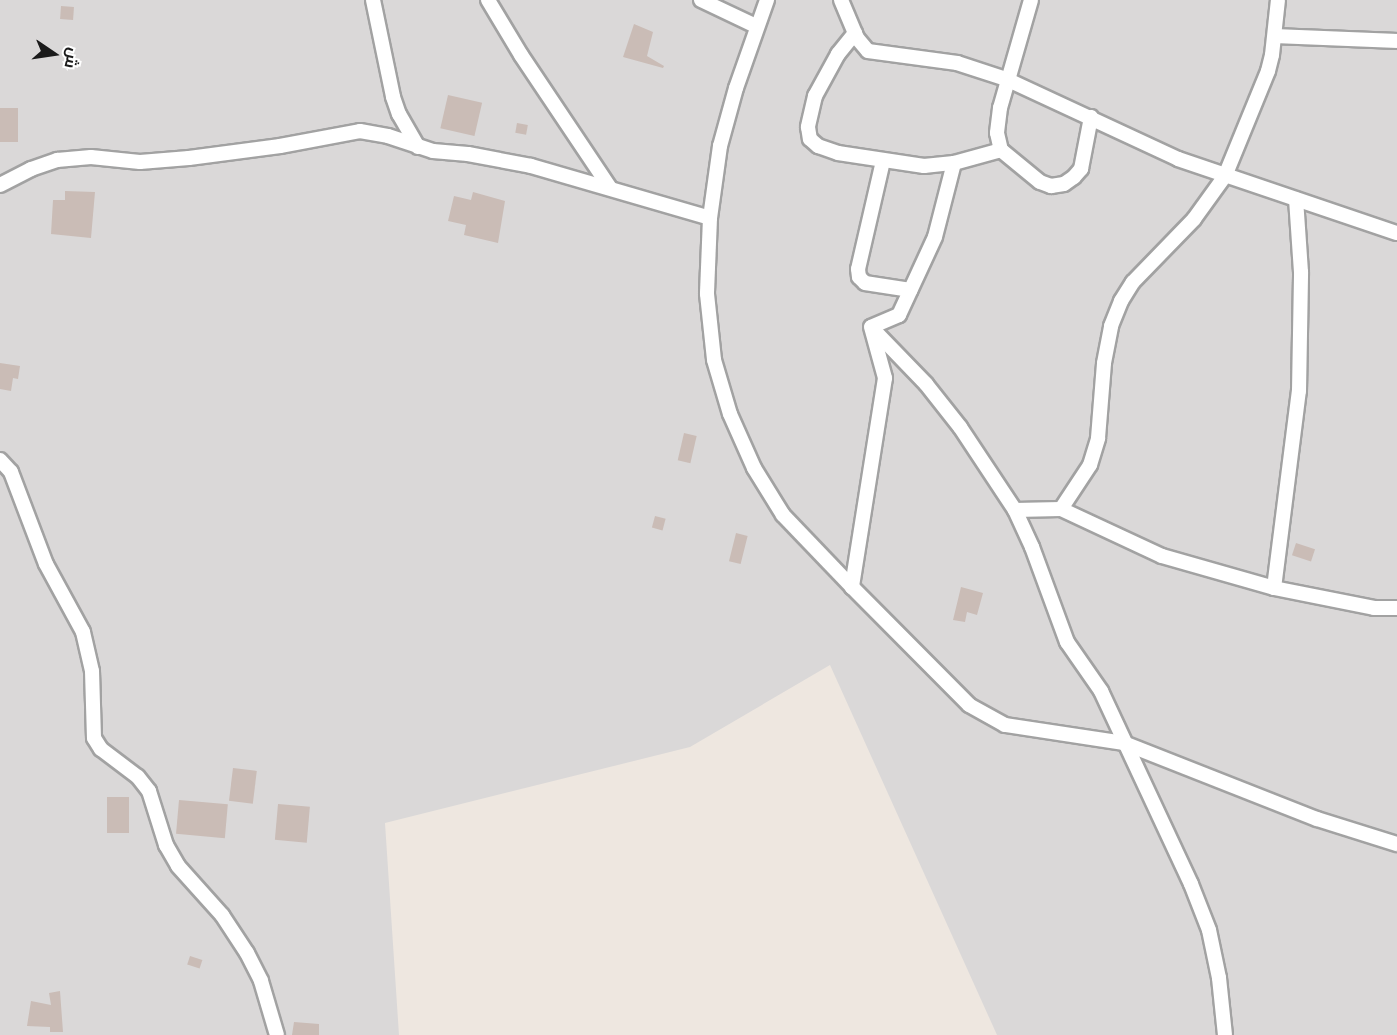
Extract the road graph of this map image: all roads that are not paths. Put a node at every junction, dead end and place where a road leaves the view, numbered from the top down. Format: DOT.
graph roads {
  1 [pos="373,0"];
  2 [pos="488,0"];
  3 [pos="700,0"];
  4 [pos="767,0"];
  5 [pos="841,0"];
  6 [pos="1031,0"];
  7 [pos="1278,0"];
  8 [pos="756,26"];
  9 [pos="855,33"];
  10 [pos="1275,36"];
  11 [pos="1397,42"];
  12 [pos="1006,79"];
  13 [pos="1090,117"];
  14 [pos="418,147"];
  15 [pos="1000,150"];
  16 [pos="883,161"];
  17 [pos="954,163"];
  18 [pos="1225,176"];
  19 [pos="0,185"];
  20 [pos="610,188"];
  21 [pos="1296,199"];
  22 [pos="710,218"];
  23 [pos="1397,233"];
  24 [pos="910,290"];
  25 [pos="871,327"];
  26 [pos="0,460"];
  27 [pos="1061,509"];
  28 [pos="1015,510"];
  29 [pos="852,586"];
  30 [pos="1274,588"];
  31 [pos="1397,608"];
  32 [pos="1124,743"];
  33 [pos="1397,844"];
  34 [pos="277,1035"];
  35 [pos="1225,1035"];
  1 -- 14 [label="street"];
  2 -- 20 [label="street"];
  3 -- 8 [label="street"];
  4 -- 8 [label="street"];
  5 -- 9 [label="street"];
  6 -- 12 [label="street"];
  7 -- 10 [label="street"];
  8 -- 22 [label="street"];
  9 -- 12 [label="street"];
  9 -- 16 [label="street"];
  10 -- 11 [label="street"];
  10 -- 18 [label="street"];
  12 -- 13 [label="street"];
  12 -- 15 [label="street"];
  13 -- 15 [label="street"];
  13 -- 18 [label="street"];
  14 -- 19 [label="street"];
  14 -- 20 [label="street"];
  15 -- 17 [label="street"];
  16 -- 17 [label="street"];
  16 -- 24 [label="street"];
  17 -- 24 [label="street"];
  18 -- 21 [label="street"];
  18 -- 27 [label="street"];
  20 -- 22 [label="street"];
  21 -- 23 [label="street"];
  21 -- 30 [label="street"];
  22 -- 29 [label="street"];
  24 -- 25 [label="street"];
  25 -- 28 [label="street"];
  25 -- 29 [label="street"];
  26 -- 34 [label="street"];
  27 -- 28 [label="street"];
  27 -- 30 [label="street"];
  28 -- 32 [label="street"];
  29 -- 32 [label="street"];
  30 -- 31 [label="street"];
  32 -- 33 [label="street"];
  32 -- 35 [label="street"];
}
